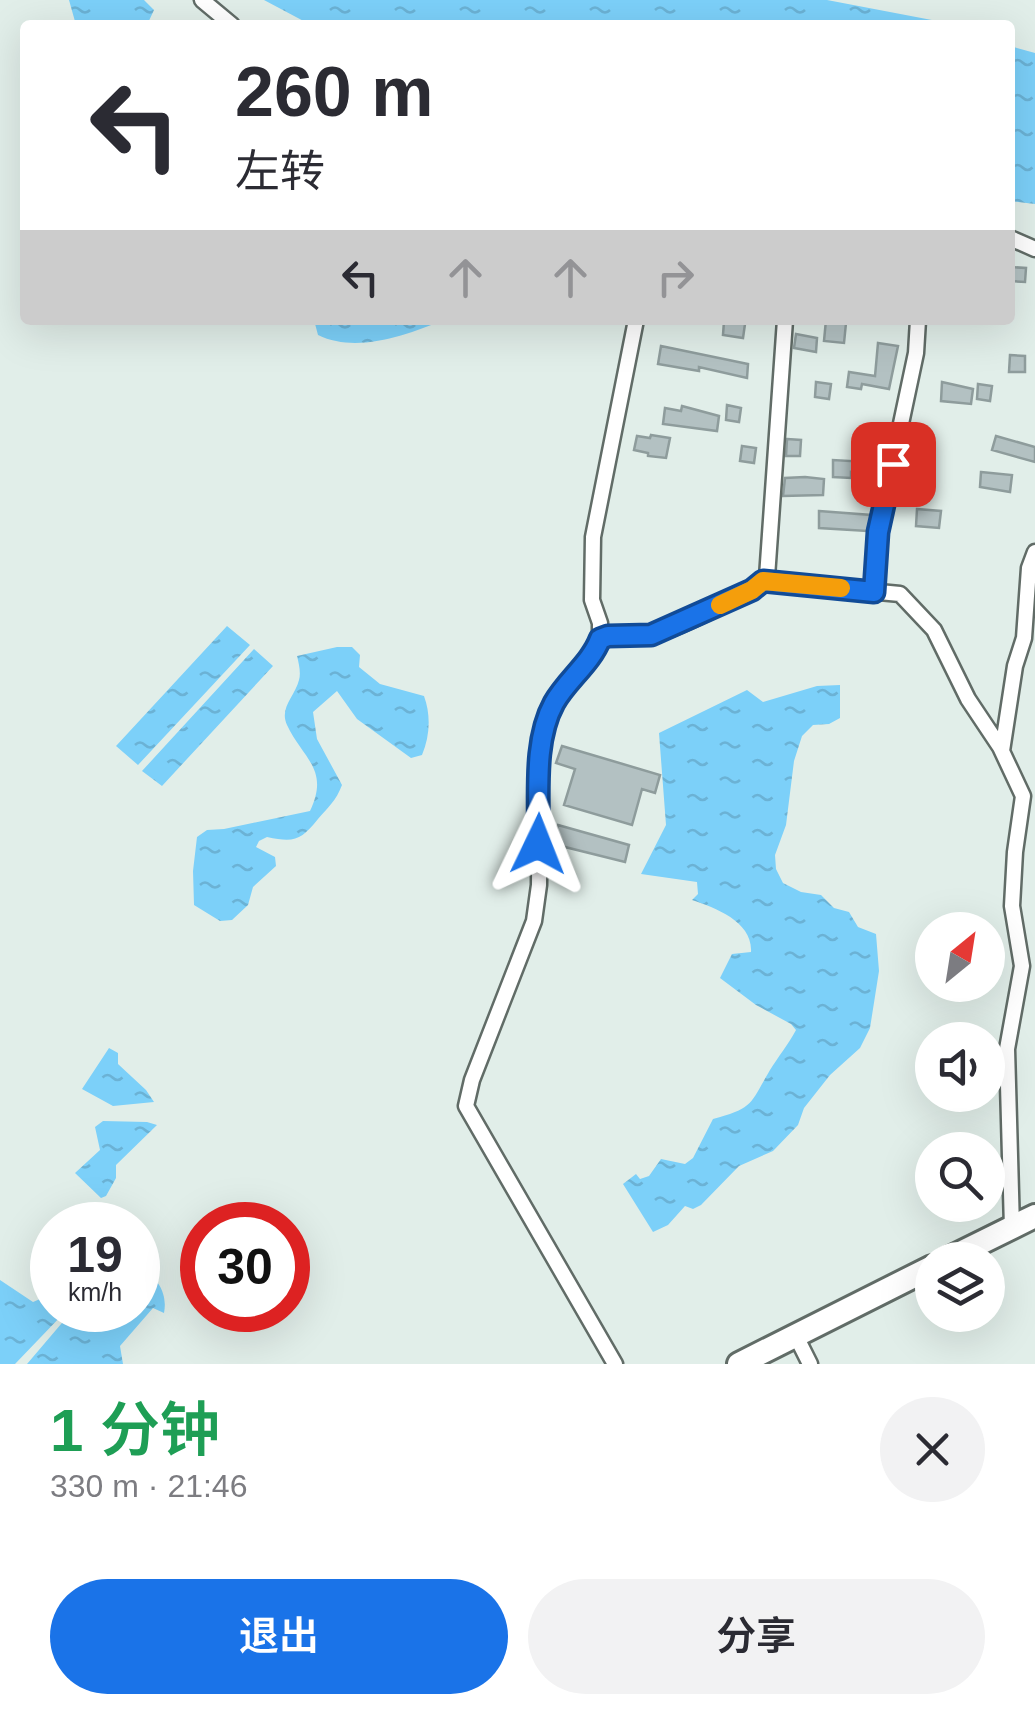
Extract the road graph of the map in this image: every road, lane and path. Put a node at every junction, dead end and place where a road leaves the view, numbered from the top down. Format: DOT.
graph roads {
  1 [pos="202,0"];
  2 [pos="226,20"];
  3 [pos="635,325"];
  4 [pos="785,325"];
  5 [pos="918,325"];
  6 [pos="1035,552"];
  7 [pos="763,581"];
  8 [pos="874,592"];
  9 [pos="600,639"];
  10 [pos="1002,752"];
  11 [pos="1035,1216"];
  12 [pos="1012,1228"];
  13 [pos="983,1242"];
  14 [pos="915,1276"];
  15 [pos="796,1336"];
  16 [pos="616,1364"];
  17 [pos="739,1364"];
  18 [pos="810,1364"];
  1 -- 2 [label="street"];
  3 -- 9 [label="street"];
  4 -- 7 [label="street"];
  5 -- 8 [label="street"];
  6 -- 10 [label="street"];
  7 -- 8 [label="street"];
  7 -- 9 [label="street"];
  8 -- 10 [label="street"];
  9 -- 16 [label="street"];
  10 -- 12 [label="street"];
  11 -- 12 [label="main road"];
  12 -- 13 [label="main road"];
  14 -- 15 [label="main road"];
  15 -- 17 [label="main road"];
  15 -- 18 [label="street"];
}
